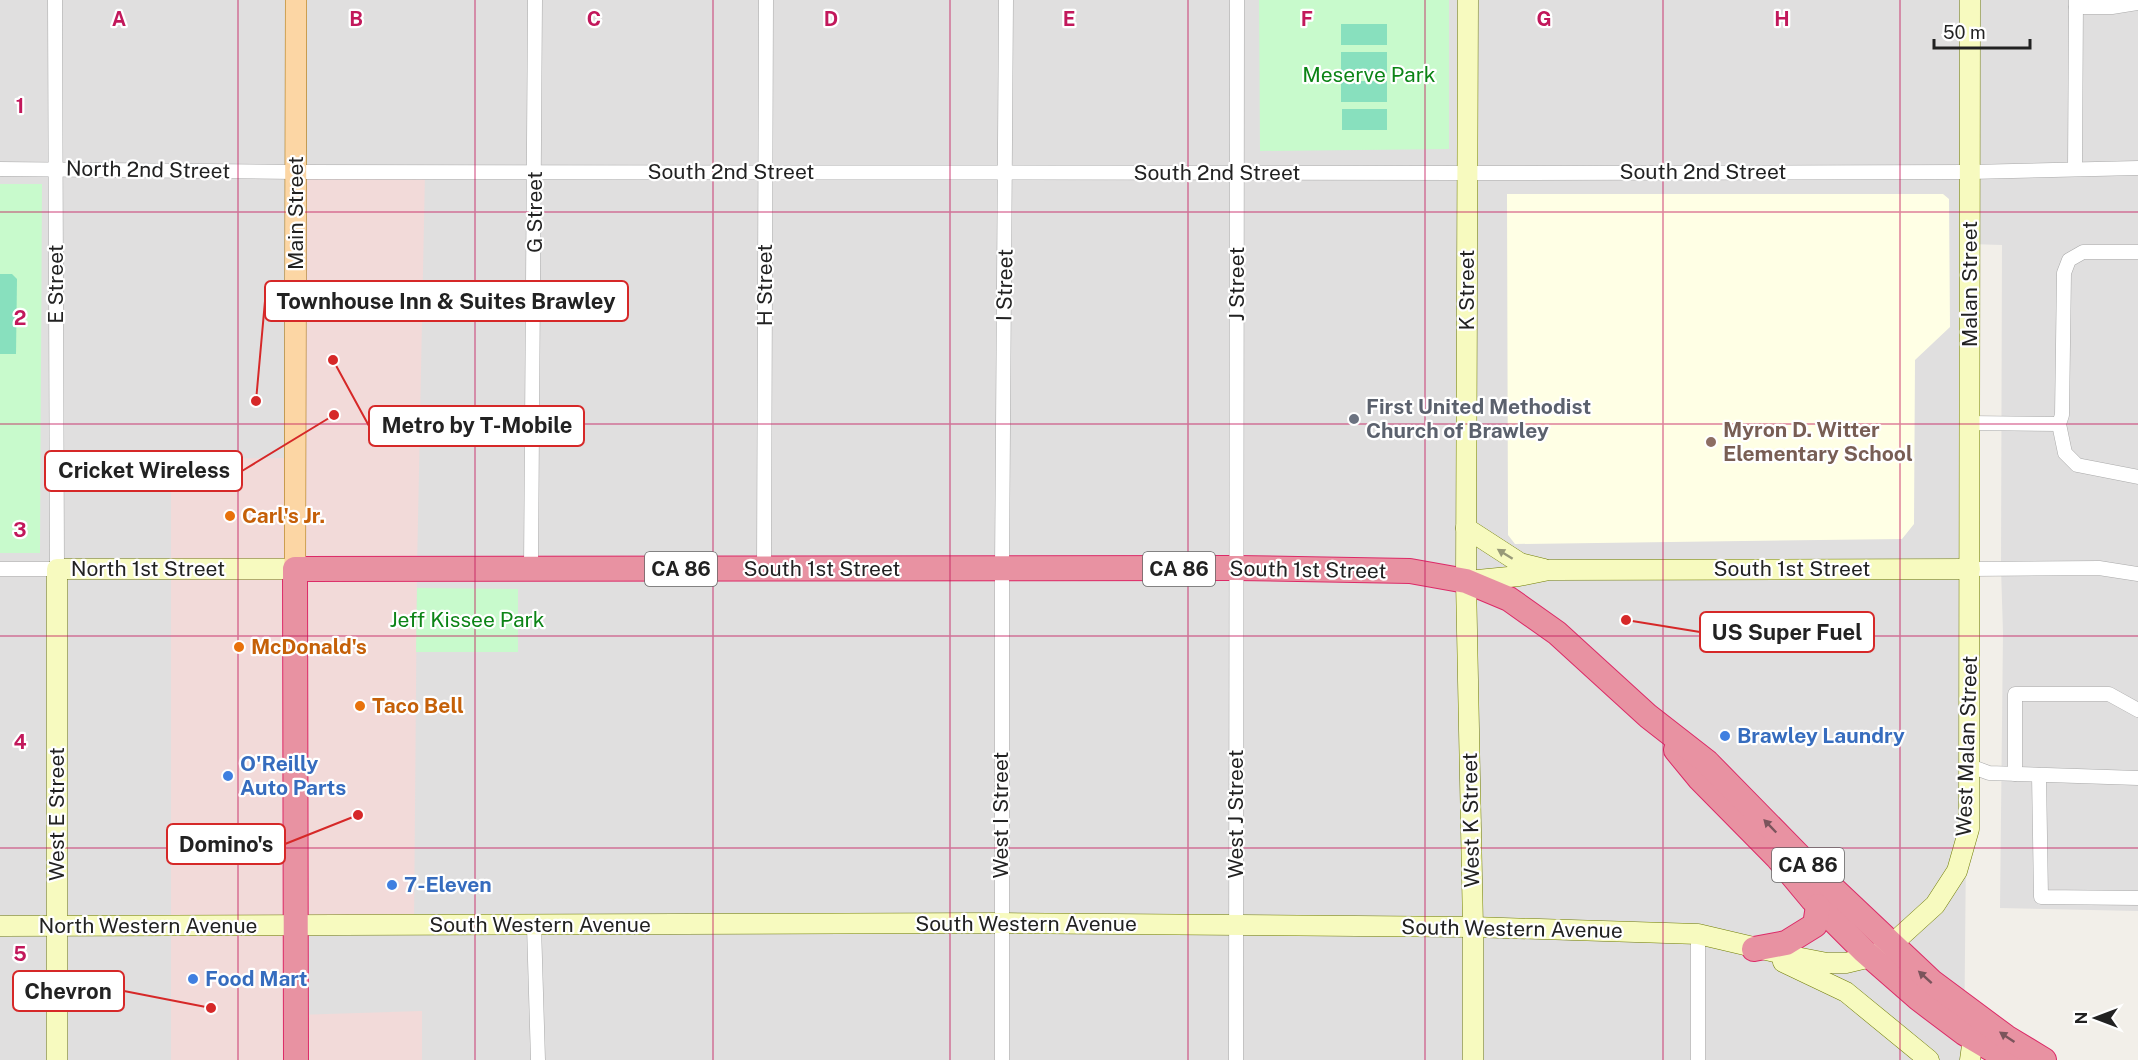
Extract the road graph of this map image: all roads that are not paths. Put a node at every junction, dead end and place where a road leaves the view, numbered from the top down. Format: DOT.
graph roads {
  1 [pos="55,0"];
  2 [pos="296,0"];
  3 [pos="535,0"];
  4 [pos="766,0"];
  5 [pos="1006,0"];
  6 [pos="1238,0"];
  7 [pos="1468,0"];
  8 [pos="1970,0"];
  9 [pos="2076,3"];
  10 [pos="2138,3"];
  11 [pos="2138,168"];
  12 [pos="0,169"];
  13 [pos="56,169"];
  14 [pos="2075,169"];
  15 [pos="296,172"];
  16 [pos="535,172"];
  17 [pos="765,172"];
  18 [pos="1006,172"];
  19 [pos="1970,172"];
  20 [pos="1237,173"];
  21 [pos="1467,173"];
  22 [pos="2138,252"];
  23 [pos="1970,423"];
  24 [pos="2059,424"];
  25 [pos="2138,477"];
  26 [pos="1466,528"];
  27 [pos="1236,568"];
  28 [pos="1970,568"];
  29 [pos="0,569"];
  30 [pos="57,569"];
  31 [pos="295,569"];
  32 [pos="531,569"];
  33 [pos="1002,569"];
  34 [pos="765,570"];
  35 [pos="1549,570"];
  36 [pos="2138,574"];
  37 [pos="1466,581"];
  38 [pos="2138,710"];
  39 [pos="1648,716"];
  40 [pos="1970,766"];
  41 [pos="2015,774"];
  42 [pos="2039,775"];
  43 [pos="2138,778"];
  44 [pos="2138,898"];
  45 [pos="1818,906"];
  46 [pos="1001,923"];
  47 [pos="296,925"];
  48 [pos="1236,925"];
  49 [pos="0,926"];
  50 [pos="57,926"];
  51 [pos="534,926"];
  52 [pos="1473,927"];
  53 [pos="1698,934"];
  54 [pos="1754,948"];
  55 [pos="1881,951"];
  56 [pos="1972,1049"];
  57 [pos="57,1060"];
  58 [pos="296,1060"];
  59 [pos="538,1060"];
  60 [pos="1002,1060"];
  61 [pos="1236,1060"];
  62 [pos="1473,1060"];
  63 [pos="1698,1060"];
  64 [pos="1929,1060"];
  65 [pos="2010,1060"];
  66 [pos="2044,1060"];
  1 -- 13 [label="street, E Street"];
  2 -- 15 [label="main road, Main Street"];
  3 -- 16 [label="street, G Street"];
  4 -- 17 [label="street, H Street"];
  5 -- 18 [label="street, I Street"];
  6 -- 20 [label="street, J Street"];
  7 -- 21 [label="street, K Street"];
  8 -- 19 [label="street, Malan Street"];
  9 -- 10 [label="street"];
  9 -- 14 [label="street"];
  11 -- 14 [label="street, South 2nd Street"];
  12 -- 13 [label="street, North 2nd Street"];
  13 -- 15 [label="street, North 2nd Street"];
  13 -- 30 [label="street, E Street"];
  14 -- 19 [label="street, South 2nd Street"];
  15 -- 16 [label="street, South 2nd Street"];
  15 -- 31 [label="main road, Main Street"];
  16 -- 17 [label="street, South 2nd Street"];
  16 -- 32 [label="street, G Street"];
  17 -- 18 [label="street, South 2nd Street"];
  17 -- 34 [label="street, H Street"];
  18 -- 20 [label="street, South 2nd Street"];
  18 -- 33 [label="street, I Street"];
  19 -- 21 [label="street, South 2nd Street"];
  19 -- 23 [label="street, Malan Street"];
  20 -- 21 [label="street, South 2nd Street"];
  20 -- 27 [label="street, J Street"];
  21 -- 26 [label="street, K Street"];
  22 -- 24 [label="street"];
  23 -- 24 [label="street"];
  23 -- 28 [label="street, Malan Street"];
  24 -- 25 [label="street"];
  35 -- 26 [label="street, one-way"];
  26 -- 37 [label="street, K Street"];
  27 -- 33 [label="highway, South 1st Street / CA 86"];
  27 -- 37 [label="highway, South 1st Street / CA 86"];
  27 -- 48 [label="street, West J Street"];
  28 -- 35 [label="street, South 1st Street"];
  28 -- 36 [label="street, South 1st Street"];
  28 -- 40 [label="street, West Malan Street"];
  29 -- 30 [label="street, North 1st Street"];
  30 -- 31 [label="street, North 1st Street"];
  30 -- 50 [label="street, West E Street"];
  31 -- 32 [label="highway, South 1st Street / CA 86"];
  31 -- 47 [label="highway"];
  32 -- 34 [label="highway, South 1st Street / CA 86"];
  33 -- 34 [label="highway, South 1st Street / CA 86"];
  33 -- 46 [label="street, West I Street"];
  35 -- 37 [label="street, South 1st Street"];
  37 -- 39 [label="highway, CA 86"];
  37 -- 52 [label="street, West K Street"];
  38 -- 41 [label="street"];
  39 -- 45 [label="highway, CA 86"];
  55 -- 39 [label="highway, CA 86, one-way"];
  40 -- 41 [label="street"];
  40 -- 55 [label="street, West Malan Street"];
  41 -- 42 [label="street"];
  42 -- 43 [label="street"];
  42 -- 44 [label="street"];
  45 -- 54 [label="highway"];
  45 -- 55 [label="highway, CA 86"];
  46 -- 48 [label="street, South Western Avenue"];
  46 -- 51 [label="street, South Western Avenue"];
  46 -- 60 [label="street, West I Street"];
  47 -- 50 [label="street, North Western Avenue"];
  47 -- 51 [label="street, South Western Avenue"];
  47 -- 58 [label="highway"];
  48 -- 52 [label="street, South Western Avenue"];
  48 -- 61 [label="street, West J Street"];
  49 -- 50 [label="street, North Western Avenue"];
  50 -- 57 [label="street, West E Street"];
  51 -- 59 [label="street"];
  52 -- 53 [label="street, South Western Avenue"];
  52 -- 62 [label="street, West K Street"];
  53 -- 54 [label="street, South Western Avenue"];
  53 -- 63 [label="street"];
  54 -- 55 [label="street, South Western Avenue"];
  54 -- 64 [label="street, South Western Avenue"];
  55 -- 56 [label="highway, CA 86"];
  66 -- 55 [label="highway, CA 86, one-way"];
  56 -- 65 [label="highway, CA 86"];
}
